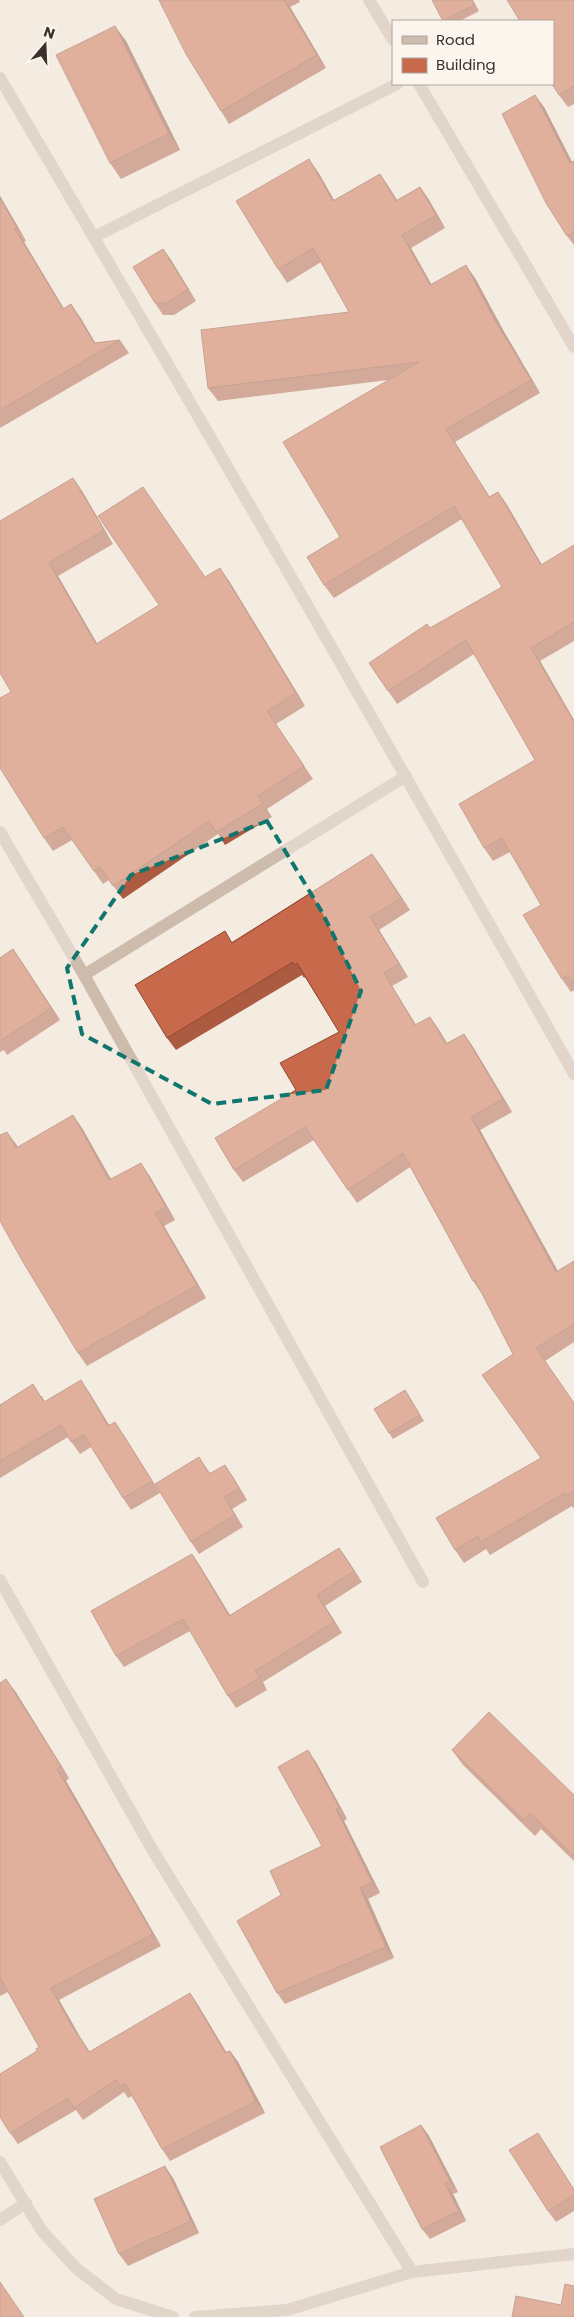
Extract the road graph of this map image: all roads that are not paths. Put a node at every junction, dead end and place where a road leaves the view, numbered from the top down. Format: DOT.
graph roads {
  1 [pos="369,0"];
  2 [pos="392,38"];
  3 [pos="0,78"];
  4 [pos="395,85"];
  5 [pos="420,85"];
  6 [pos="94,237"];
  7 [pos="574,347"];
  8 [pos="406,776"];
  9 [pos="0,832"];
  10 [pos="84,975"];
  11 [pos="574,1074"];
  12 [pos="0,1580"];
  13 [pos="423,1582"];
  14 [pos="0,2162"];
  15 [pos="26,2203"];
  16 [pos="0,2220"];
  17 [pos="574,2254"];
  18 [pos="412,2272"];
  19 [pos="173,2317"];
  20 [pos="195,2317"];
  1 -- 2 [label="street"];
  3 -- 6 [label="street"];
  4 -- 6 [label="street"];
  5 -- 7 [label="street"];
  6 -- 8 [label="street"];
  8 -- 10 [label="street"];
  8 -- 11 [label="street"];
  9 -- 10 [label="street"];
  10 -- 13 [label="street"];
  12 -- 18 [label="street"];
  14 -- 15 [label="street"];
  15 -- 16 [label="street"];
  15 -- 19 [label="street"];
  17 -- 18 [label="street"];
  18 -- 20 [label="street"];
}
